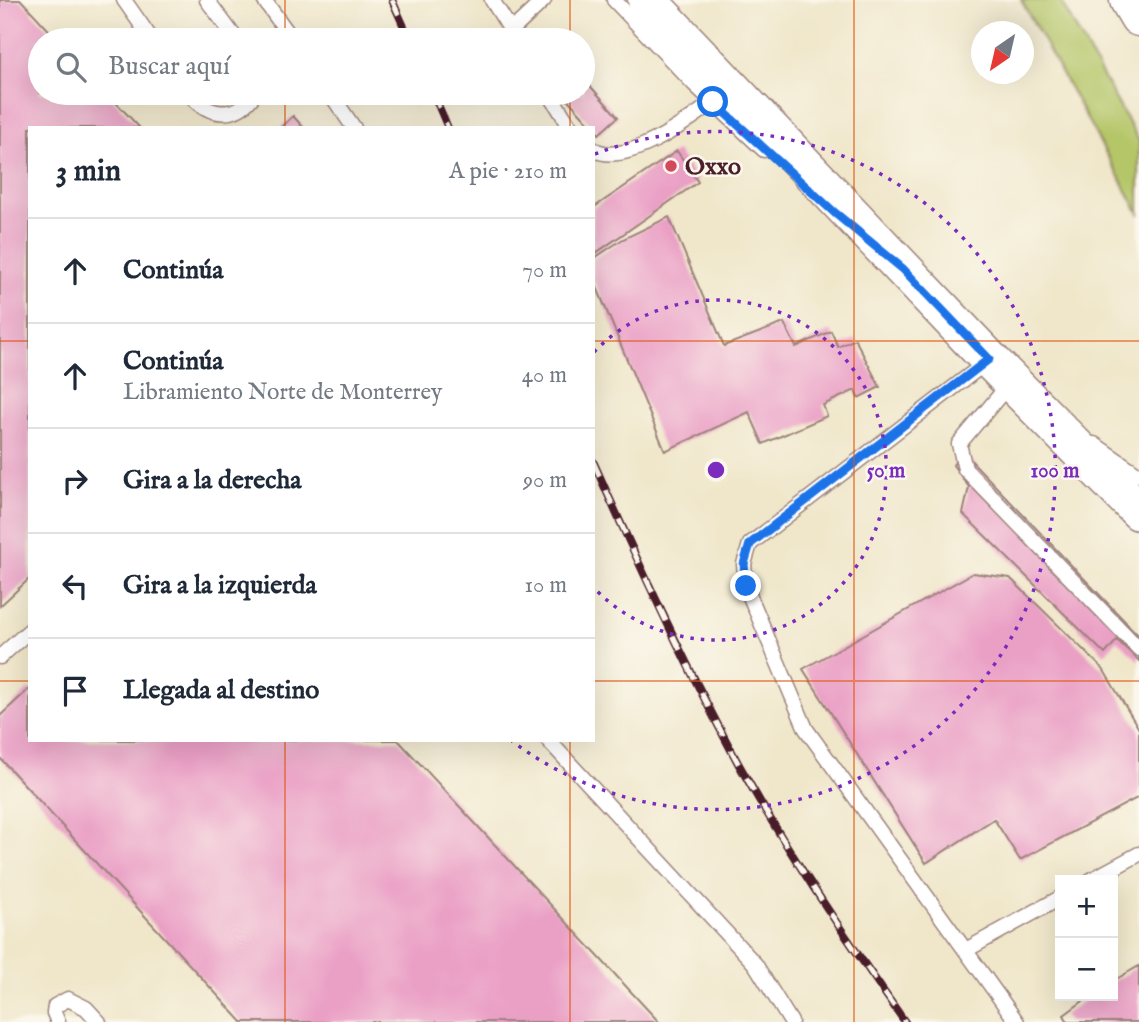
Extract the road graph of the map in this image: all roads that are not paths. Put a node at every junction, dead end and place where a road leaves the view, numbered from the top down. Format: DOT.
graph roads {
  1 [pos="124,0"];
  2 [pos="207,0"];
  3 [pos="264,0"];
  4 [pos="492,0"];
  5 [pos="544,0"];
  6 [pos="614,0"];
  7 [pos="647,0"];
  8 [pos="1129,0"];
  9 [pos="1139,18"];
  10 [pos="144,28"];
  11 [pos="228,28"];
  12 [pos="279,28"];
  13 [pos="510,28"];
  14 [pos="520,28"];
  15 [pos="722,96"];
  16 [pos="200,105"];
  17 [pos="245,105"];
  18 [pos="338,105"];
  19 [pos="557,105"];
  20 [pos="353,126"];
  21 [pos="570,126"];
  22 [pos="595,149"];
  23 [pos="774,158"];
  24 [pos="794,177"];
  25 [pos="903,269"];
  26 [pos="1000,371"];
  27 [pos="1063,433"];
  28 [pos="1139,475"];
  29 [pos="1139,511"];
  30 [pos="28,632"];
  31 [pos="1139,649"];
  32 [pos="0,657"];
  33 [pos="550,742"];
  34 [pos="1139,854"];
  35 [pos="1100,875"];
  36 [pos="1055,901"];
  37 [pos="966,950"];
  38 [pos="58,1022"];
  39 [pos="99,1022"];
  40 [pos="791,1022"];
  41 [pos="1017,1022"];
  1 -- 10 [label="lane"];
  2 -- 11 [label="lane"];
  3 -- 12 [label="lane"];
  4 -- 13 [label="lane"];
  5 -- 14 [label="lane"];
  6 -- 15 [label="lane"];
  7 -- 15 [label="main road"];
  8 -- 9 [label="main road"];
  15 -- 22 [label="lane"];
  15 -- 23 [label="lane"];
  15 -- 25 [label="main road"];
  16 -- 17 [label="lane"];
  18 -- 20 [label="lane"];
  19 -- 21 [label="lane"];
  24 -- 25 [label="lane"];
  25 -- 26 [label="main road"];
  26 -- 27 [label="main road"];
  26 -- 31 [label="lane"];
  26 -- 37 [label="lane"];
  27 -- 28 [label="lane"];
  27 -- 29 [label="main road"];
  30 -- 32 [label="lane"];
  33 -- 40 [label="lane"];
  34 -- 35 [label="lane"];
  36 -- 37 [label="lane"];
  37 -- 41 [label="lane"];
  38 -- 39 [label="lane"];
}
